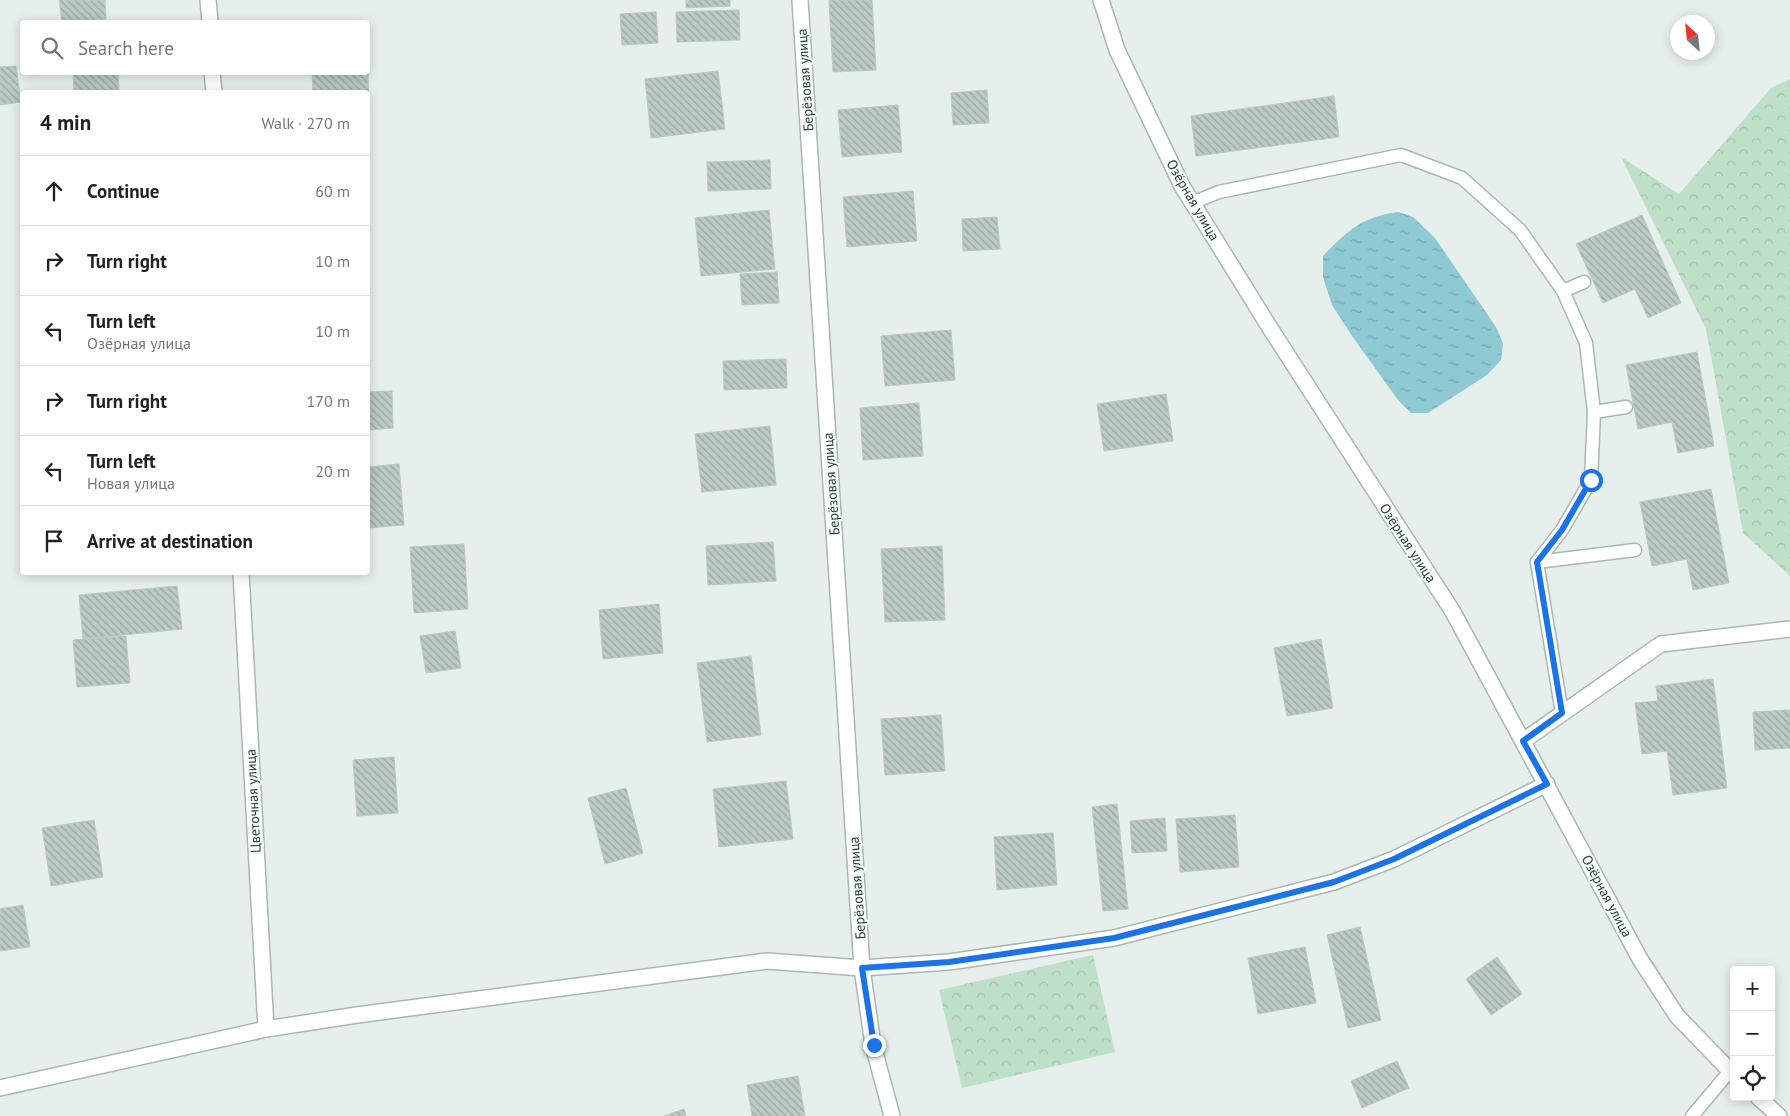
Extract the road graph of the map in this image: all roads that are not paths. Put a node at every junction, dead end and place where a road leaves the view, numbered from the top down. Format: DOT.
graph roads {
  1 [pos="208,0"];
  2 [pos="800,0"];
  3 [pos="1102,0"];
  4 [pos="210,20"];
  5 [pos="212,75"];
  6 [pos="214,90"];
  7 [pos="1192,203"];
  8 [pos="1584,282"];
  9 [pos="1563,291"];
  10 [pos="1626,407"];
  11 [pos="1594,412"];
  12 [pos="1635,550"];
  13 [pos="1537,562"];
  14 [pos="241,575"];
  15 [pos="1790,629"];
  16 [pos="1562,713"];
  17 [pos="1523,741"];
  18 [pos="1547,784"];
  19 [pos="862,968"];
  20 [pos="266,1029"];
  21 [pos="1730,1071"];
  22 [pos="1730,1075"];
  23 [pos="0,1088"];
  24 [pos="1762,1101"];
  25 [pos="892,1116"];
  26 [pos="1692,1116"];
  27 [pos="1779,1116"];
  1 -- 4 [label="street"];
  2 -- 19 [label="street, Берёзовая улица"];
  3 -- 7 [label="street, Озёрная улица"];
  5 -- 6 [label="street"];
  7 -- 9 [label="lane"];
  7 -- 17 [label="street, Озёрная улица"];
  8 -- 9 [label="lane"];
  9 -- 11 [label="lane"];
  10 -- 11 [label="lane"];
  11 -- 13 [label="lane"];
  12 -- 13 [label="lane"];
  13 -- 16 [label="lane"];
  14 -- 20 [label="street, Цветочная улица"];
  15 -- 16 [label="street"];
  16 -- 17 [label="street"];
  17 -- 18 [label="street, Озёрная улица"];
  18 -- 19 [label="street"];
  18 -- 21 [label="street, Озёрная улица"];
  19 -- 20 [label="street"];
  19 -- 25 [label="street, Берёзовая улица"];
  20 -- 23 [label="street"];
  22 -- 26 [label="lane"];
  24 -- 27 [label="street"];
}
